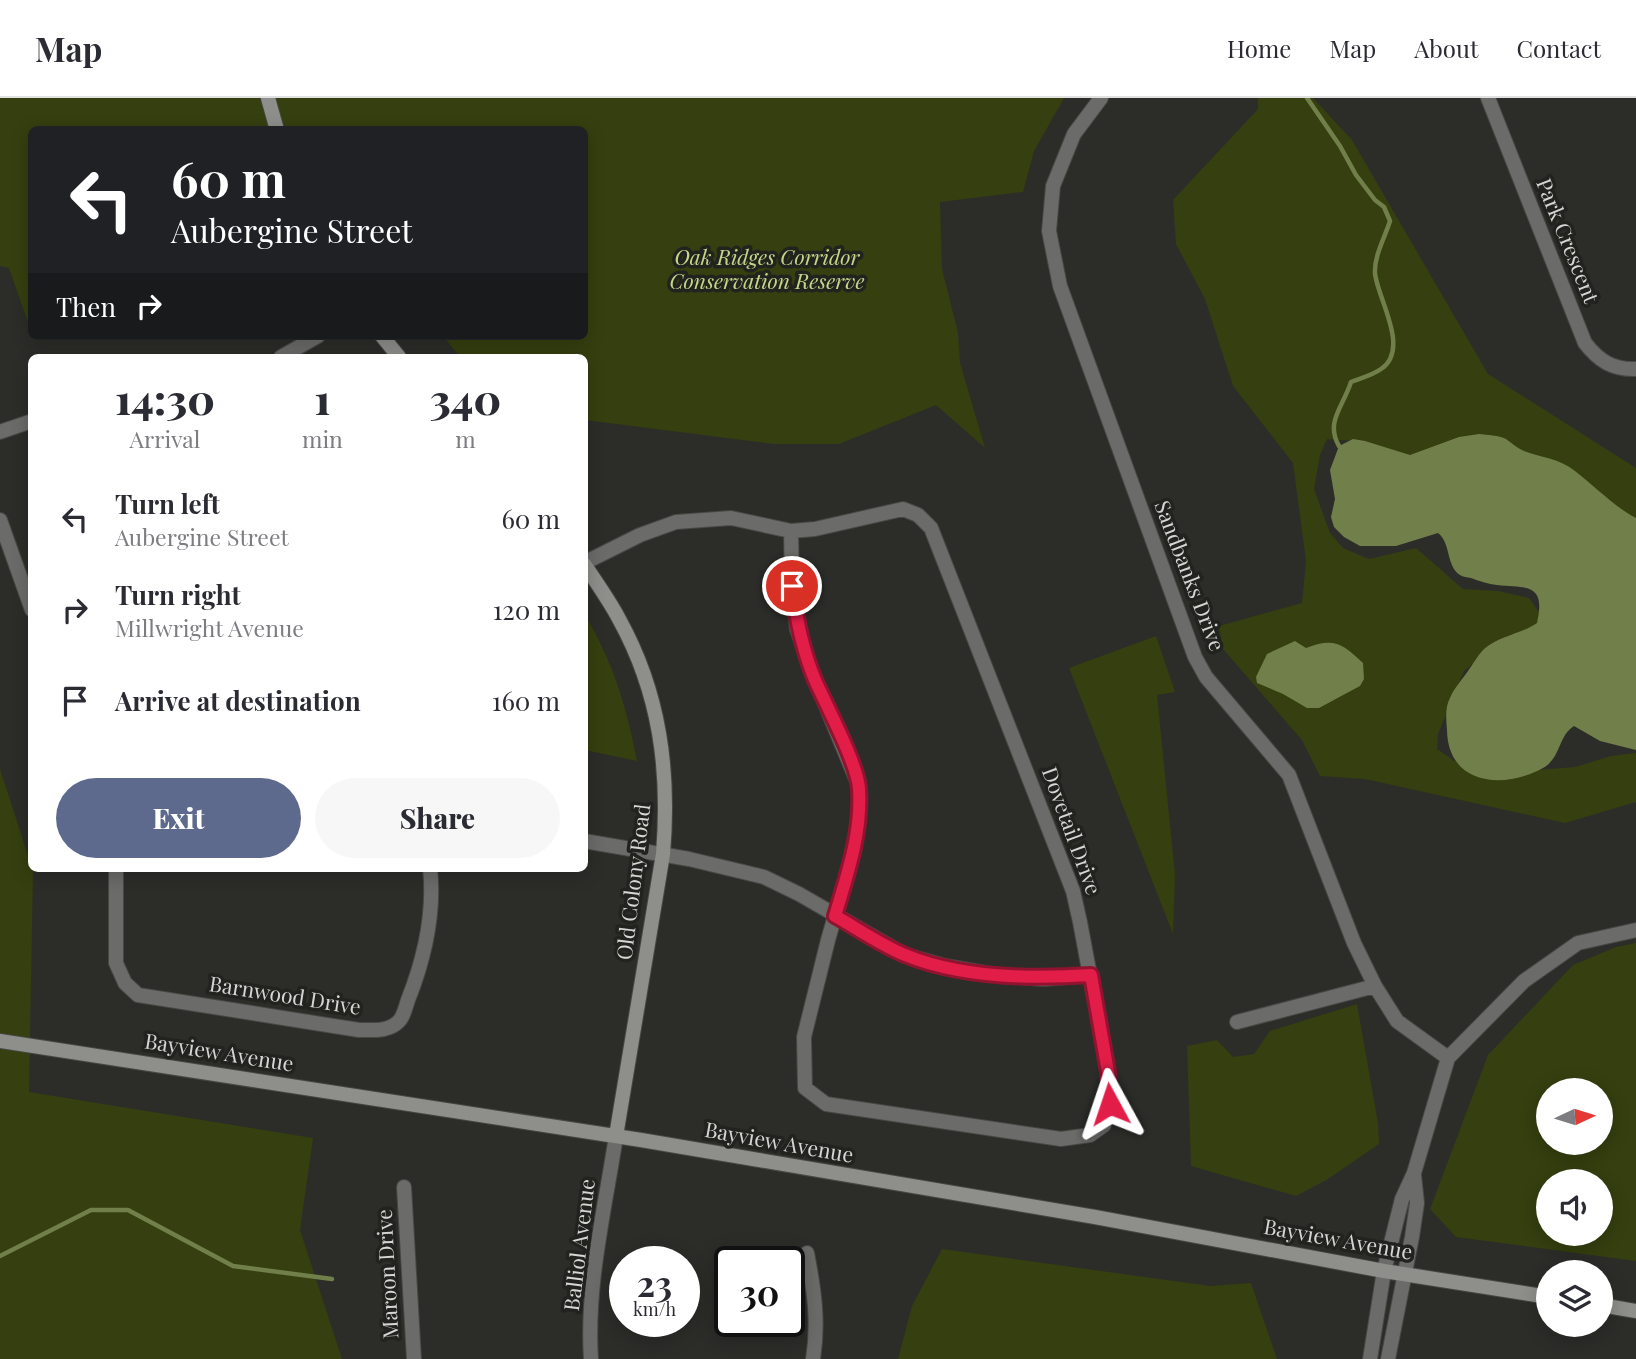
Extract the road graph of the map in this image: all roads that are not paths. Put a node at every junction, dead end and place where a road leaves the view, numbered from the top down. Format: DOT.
graph roads {
  1 [pos="268,98"];
  2 [pos="1101,98"];
  3 [pos="1488,98"];
  4 [pos="276,126"];
  5 [pos="311,340"];
  6 [pos="385,340"];
  7 [pos="286,354"];
  8 [pos="397,354"];
  9 [pos="1636,369"];
  10 [pos="28,423"];
  11 [pos="0,432"];
  12 [pos="0,520"];
  13 [pos="791,531"];
  14 [pos="588,562"];
  15 [pos="588,570"];
  16 [pos="28,599"];
  17 [pos="588,842"];
  18 [pos="663,854"];
  19 [pos="116,872"];
  20 [pos="430,872"];
  21 [pos="835,916"];
  22 [pos="1636,930"];
  23 [pos="1091,975"];
  24 [pos="1375,986"];
  25 [pos="1237,1022"];
  26 [pos="0,1041"];
  27 [pos="1448,1058"];
  28 [pos="616,1136"];
  29 [pos="1414,1174"];
  30 [pos="404,1186"];
  31 [pos="807,1253"];
  32 [pos="1384,1270"];
  33 [pos="1404,1273"];
  34 [pos="1536,1295"];
  35 [pos="1613,1307"];
  36 [pos="1636,1311"];
  37 [pos="414,1359"];
  38 [pos="591,1359"];
  39 [pos="813,1359"];
  40 [pos="1370,1359"];
  41 [pos="1388,1359"];
  1 -- 4 [label="main road"];
  2 -- 24 [label="street, Sandbanks Drive"];
  3 -- 9 [label="street, Park Crescent"];
  5 -- 7 [label="street"];
  6 -- 8 [label="main road"];
  10 -- 11 [label="street"];
  12 -- 16 [label="street"];
  13 -- 14 [label="street, Dovetail Drive"];
  13 -- 21 [label="street"];
  13 -- 23 [label="street, Dovetail Drive"];
  15 -- 18 [label="main road, Old Colony Road"];
  17 -- 18 [label="street"];
  18 -- 21 [label="street"];
  18 -- 28 [label="main road, Old Colony Road"];
  19 -- 20 [label="street, Barnwood Drive"];
  21 -- 23 [label="street"];
  21 -- 23 [label="street, Dovetail Drive"];
  22 -- 27 [label="street"];
  24 -- 25 [label="street"];
  24 -- 27 [label="street, Sandbanks Drive"];
  26 -- 28 [label="main road, Bayview Avenue"];
  27 -- 29 [label="street"];
  28 -- 32 [label="main road, Bayview Avenue"];
  28 -- 38 [label="street, Balliol Avenue"];
  29 -- 32 [label="street"];
  29 -- 33 [label="street"];
  30 -- 37 [label="street, Maroon Drive"];
  31 -- 39 [label="street"];
  32 -- 33 [label="main road, Bayview Avenue"];
  32 -- 40 [label="street"];
  33 -- 34 [label="main road, Bayview Avenue"];
  33 -- 41 [label="street"];
  35 -- 36 [label="main road"];
}
